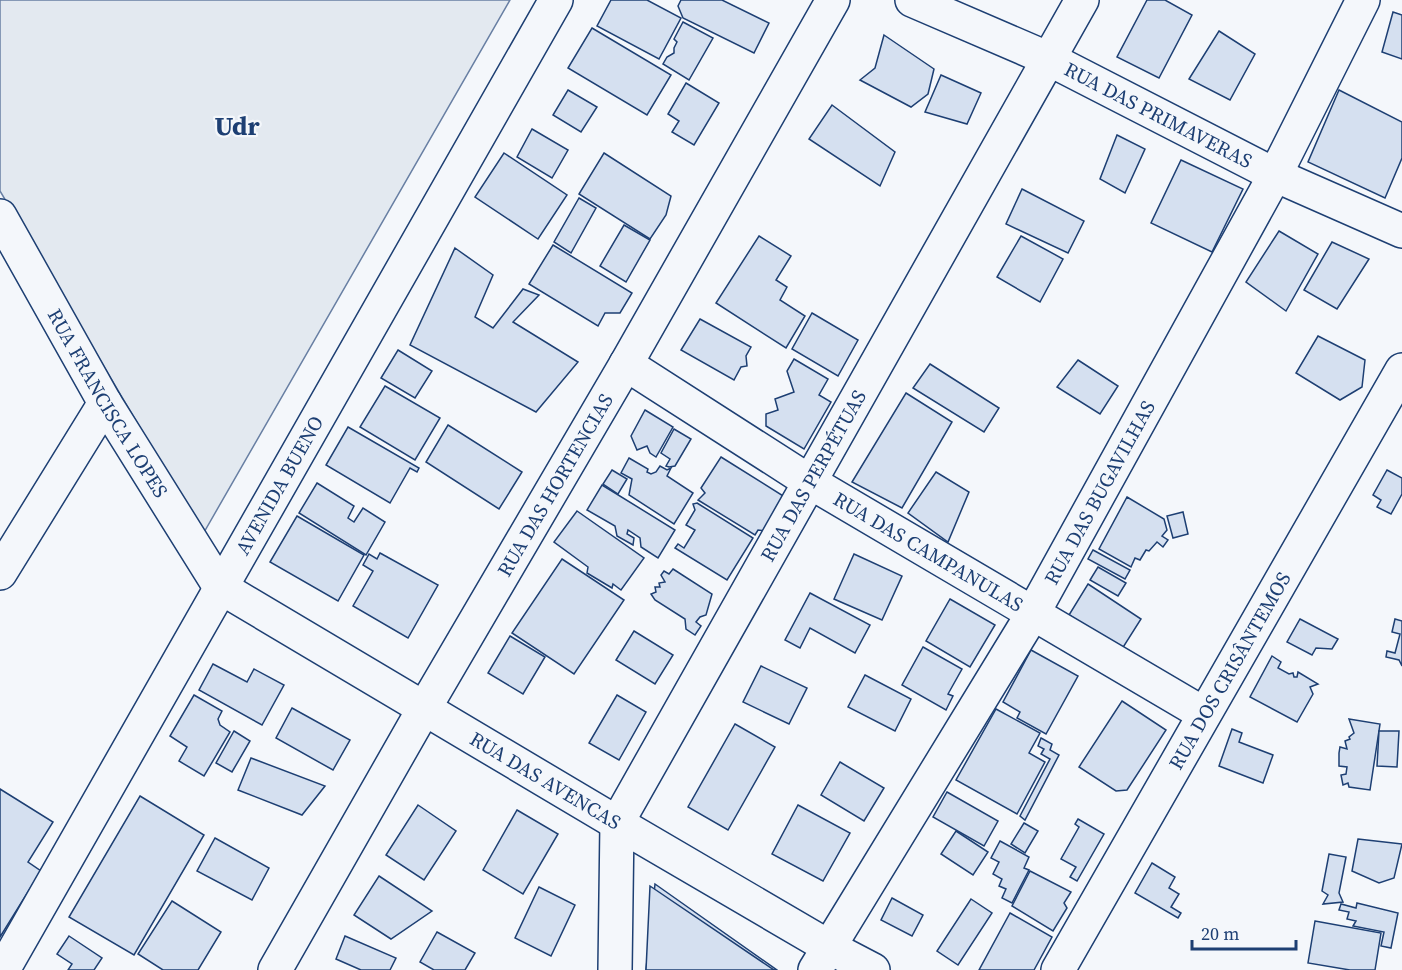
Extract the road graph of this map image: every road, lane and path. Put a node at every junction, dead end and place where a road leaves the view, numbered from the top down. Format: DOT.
graph roads {
  1 [pos="556,0"];
  2 [pos="833,0"];
  3 [pos="912,0"];
  4 [pos="1082,0"];
  5 [pos="1363,0"];
  6 [pos="1048,59"];
  7 [pos="1275,175"];
  8 [pos="0,216"];
  9 [pos="1402,231"];
  10 [pos="626,364"];
  11 [pos="1402,370"];
  12 [pos="105,404"];
  13 [pos="810,482"];
  14 [pos="0,573"];
  15 [pos="220,586"];
  16 [pos="1032,615"];
  17 [pos="425,707"];
  18 [pos="1204,714"];
  19 [pos="617,823"];
  20 [pos="822,958"];
  21 [pos="3,970"];
  22 [pos="274,970"];
  23 [pos="615,970"];
  24 [pos="873,970"];
  25 [pos="1058,970"];
  1 -- 15 [label="street, AVENIDA BUENO"];
  2 -- 10 [label="street, RUA DAS HORTENCIAS"];
  3 -- 6 [label="street, RUA DAS PRIMAVERAS"];
  4 -- 6 [label="street, RUA DAS PERPÉTUAS"];
  5 -- 7 [label="street, RUA DAS BUGAVILHAS"];
  6 -- 7 [label="street, RUA DAS PRIMAVERAS"];
  6 -- 13 [label="street, RUA DAS PERPÉTUAS"];
  7 -- 9 [label="street, RUA DAS PRIMAVERAS"];
  7 -- 16 [label="street, RUA DAS BUGAVILHAS"];
  8 -- 12 [label="street, RUA FRANCISCA LOPES"];
  10 -- 13 [label="street, RUA DAS CAMPANULAS"];
  10 -- 17 [label="street, RUA DAS HORTENCIAS"];
  11 -- 18 [label="street, RUA DOS CRISÂNTEMOS"];
  12 -- 14 [label="street"];
  12 -- 15 [label="street, RUA FRANCISCA LOPES"];
  13 -- 16 [label="street, RUA DAS CAMPANULAS"];
  13 -- 19 [label="street, RUA DAS PERPÉTUAS"];
  15 -- 17 [label="street, RUA DAS AVENCAS"];
  15 -- 21 [label="street, AVENIDA BUENO"];
  16 -- 18 [label="street, RUA DAS CAMPANULAS"];
  16 -- 20 [label="street, RUA DAS BUGAVILHAS"];
  17 -- 19 [label="street, RUA DAS AVENCAS"];
  17 -- 22 [label="street, RUA DAS HORTENCIAS"];
  18 -- 25 [label="street, RUA DOS CRISÂNTEMOS"];
  19 -- 20 [label="street, RUA DAS AVENCAS"];
  19 -- 23 [label="street, RUA DAS PERPÉTUAS"];
  20 -- 24 [label="street, RUA DAS AVENCAS"];
}
